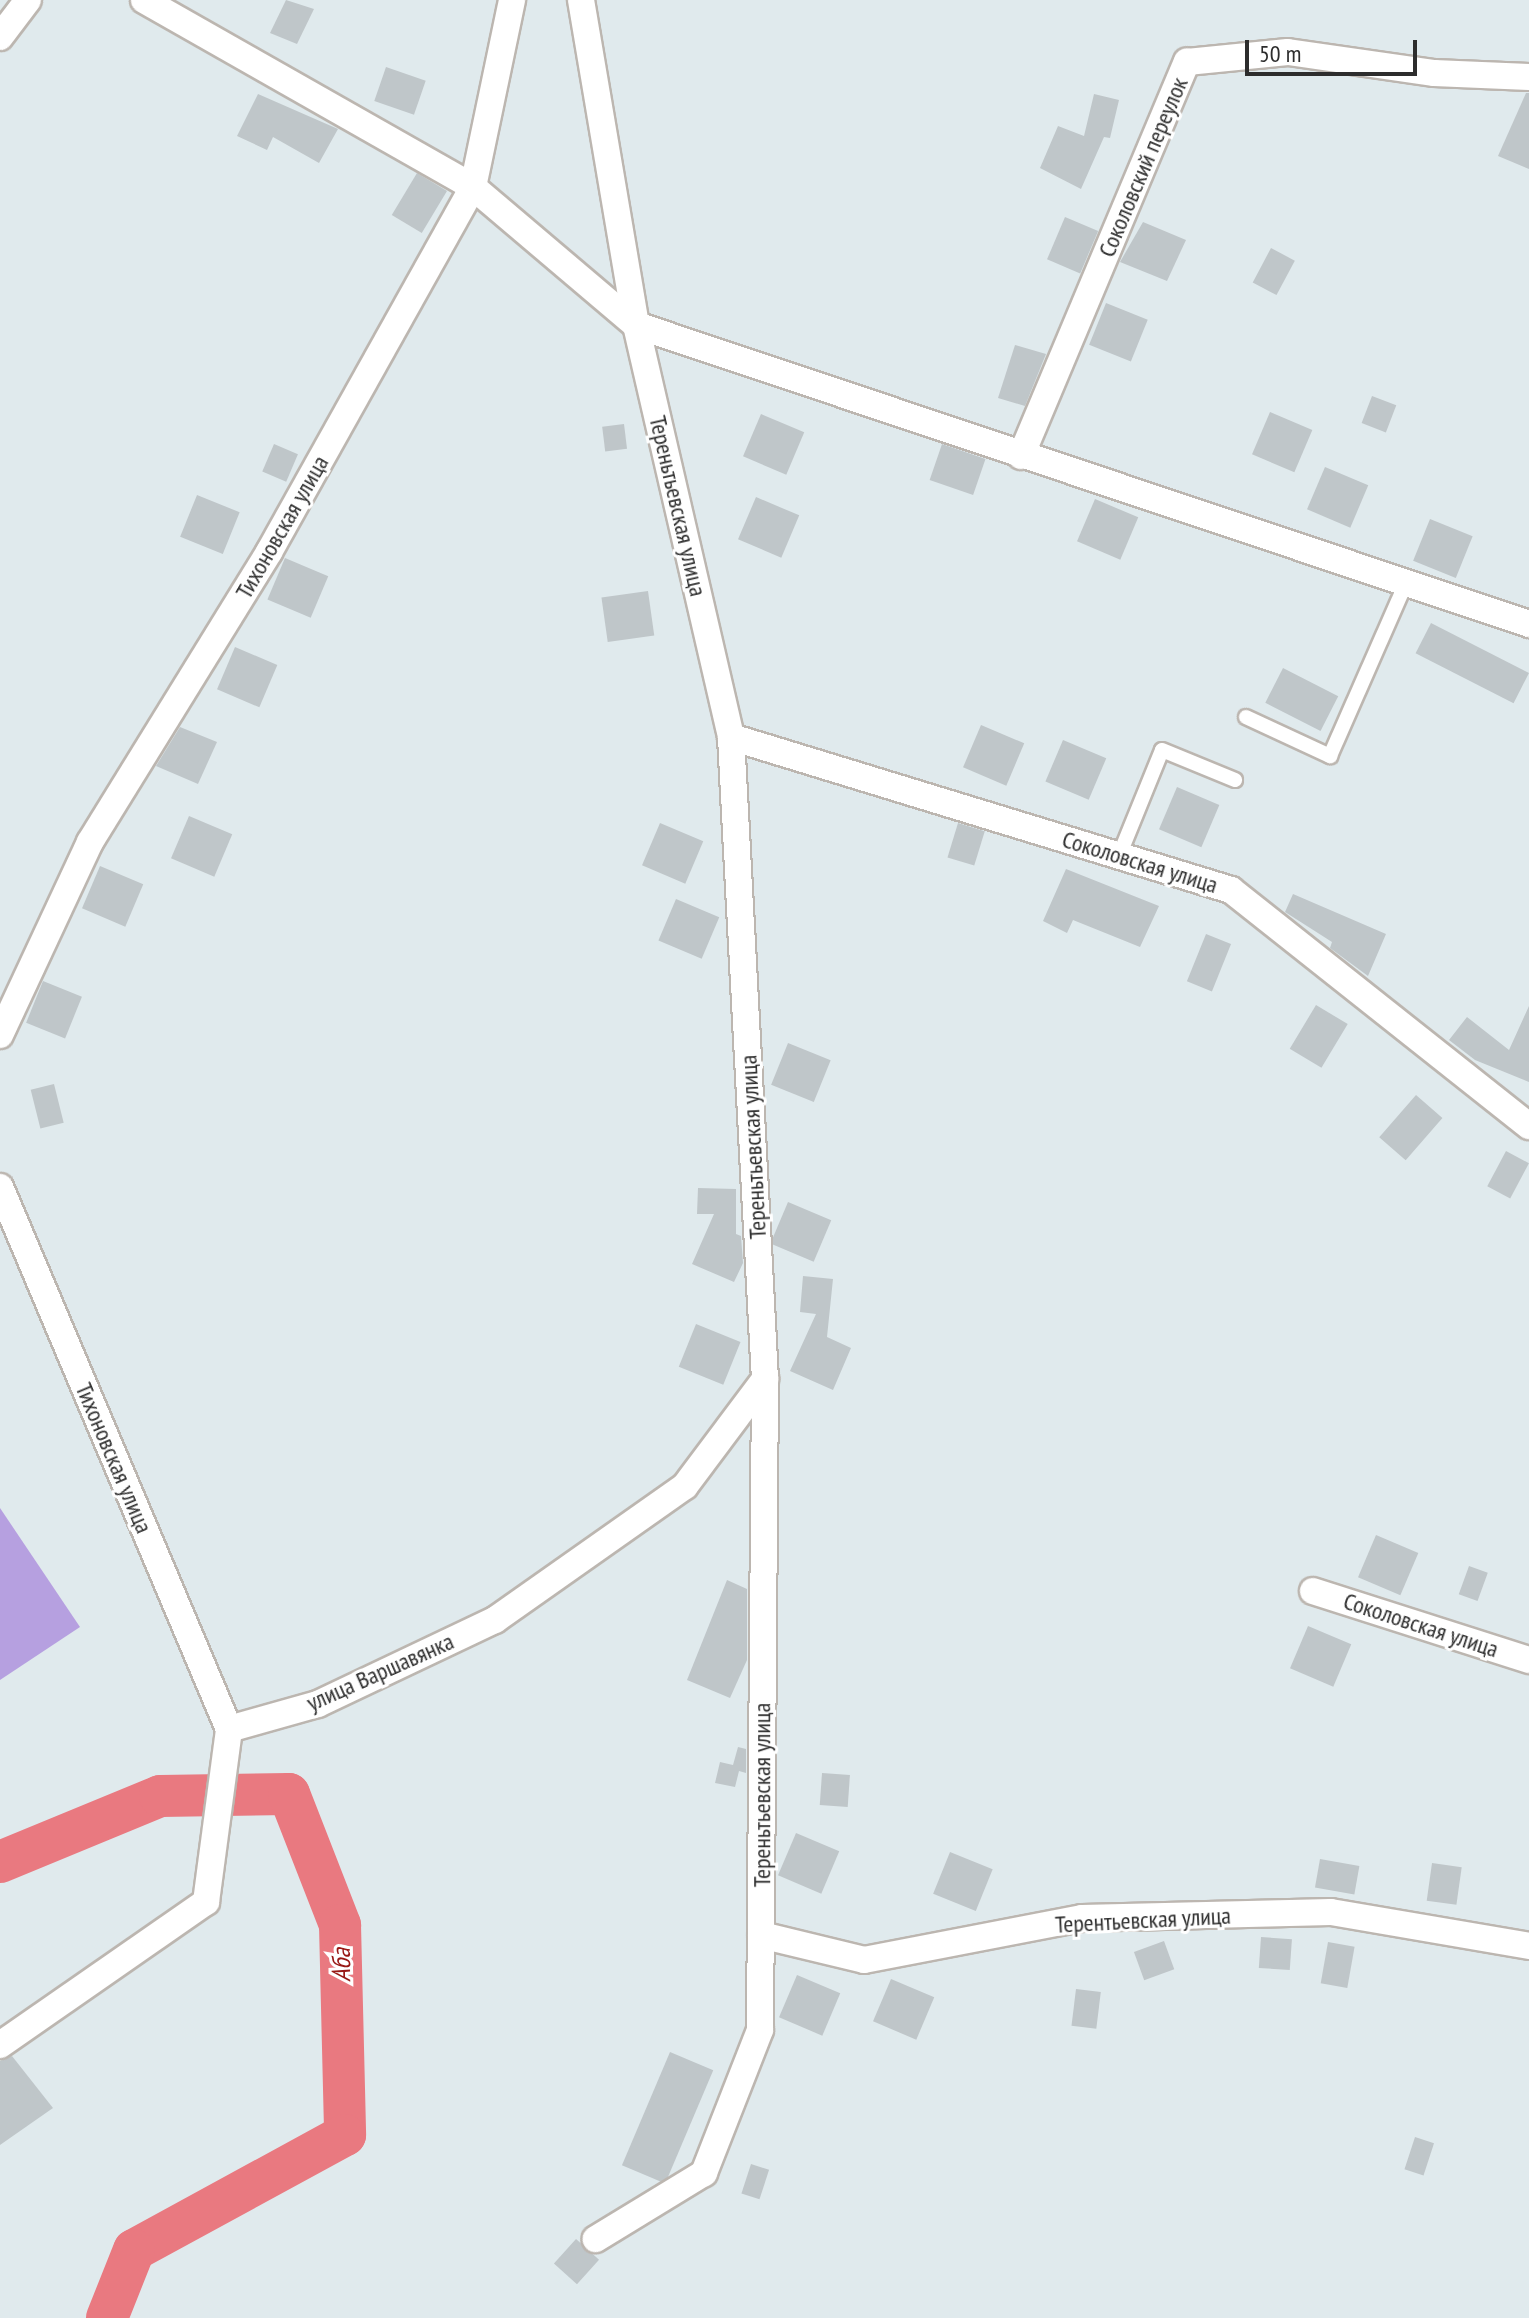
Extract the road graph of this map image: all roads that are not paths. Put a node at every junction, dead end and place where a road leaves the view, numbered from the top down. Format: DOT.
graph roads {
  1 [pos="28,0"];
  2 [pos="144,0"];
  3 [pos="512,0"];
  4 [pos="581,0"];
  5 [pos="0,37"];
  6 [pos="1529,77"];
  7 [pos="473,187"];
  8 [pos="636,325"];
  9 [pos="1021,456"];
  10 [pos="1406,583"];
  11 [pos="1529,624"];
  12 [pos="1246,717"];
  13 [pos="731,737"];
  14 [pos="1235,780"];
  15 [pos="1119,856"];
  16 [pos="0,1035"];
  17 [pos="1529,1126"];
  18 [pos="0,1187"];
  19 [pos="765,1379"];
  20 [pos="1313,1591"];
  21 [pos="1529,1660"];
  22 [pos="229,1729"];
  23 [pos="761,1935"];
  24 [pos="1529,1946"];
  25 [pos="0,2045"];
  26 [pos="596,2239"];
  1 -- 5 [label="street"];
  2 -- 7 [label="street"];
  3 -- 7 [label="street, Тихоновская улица"];
  4 -- 8 [label="street, Тереньтьевская улица"];
  6 -- 9 [label="street, Соколовский переулок"];
  7 -- 8 [label="street"];
  7 -- 16 [label="street, Тихоновская улица"];
  8 -- 9 [label="street"];
  8 -- 13 [label="street, Тереньтьевская улица"];
  9 -- 10 [label="street"];
  10 -- 11 [label="street"];
  10 -- 12 [label="lane"];
  13 -- 15 [label="street, Соколовская улица"];
  13 -- 19 [label="street, Тереньтьевская улица"];
  14 -- 15 [label="lane"];
  15 -- 17 [label="street, Соколовская улица"];
  18 -- 22 [label="street, Тихоновская улица"];
  19 -- 22 [label="street, улица Варшавянка"];
  19 -- 23 [label="street, Тереньтьевская улица"];
  20 -- 21 [label="street, Соколовская улица"];
  22 -- 25 [label="street"];
  23 -- 24 [label="street, Терентьевская улица"];
  23 -- 26 [label="street, Тереньтьевская улица"];
}
